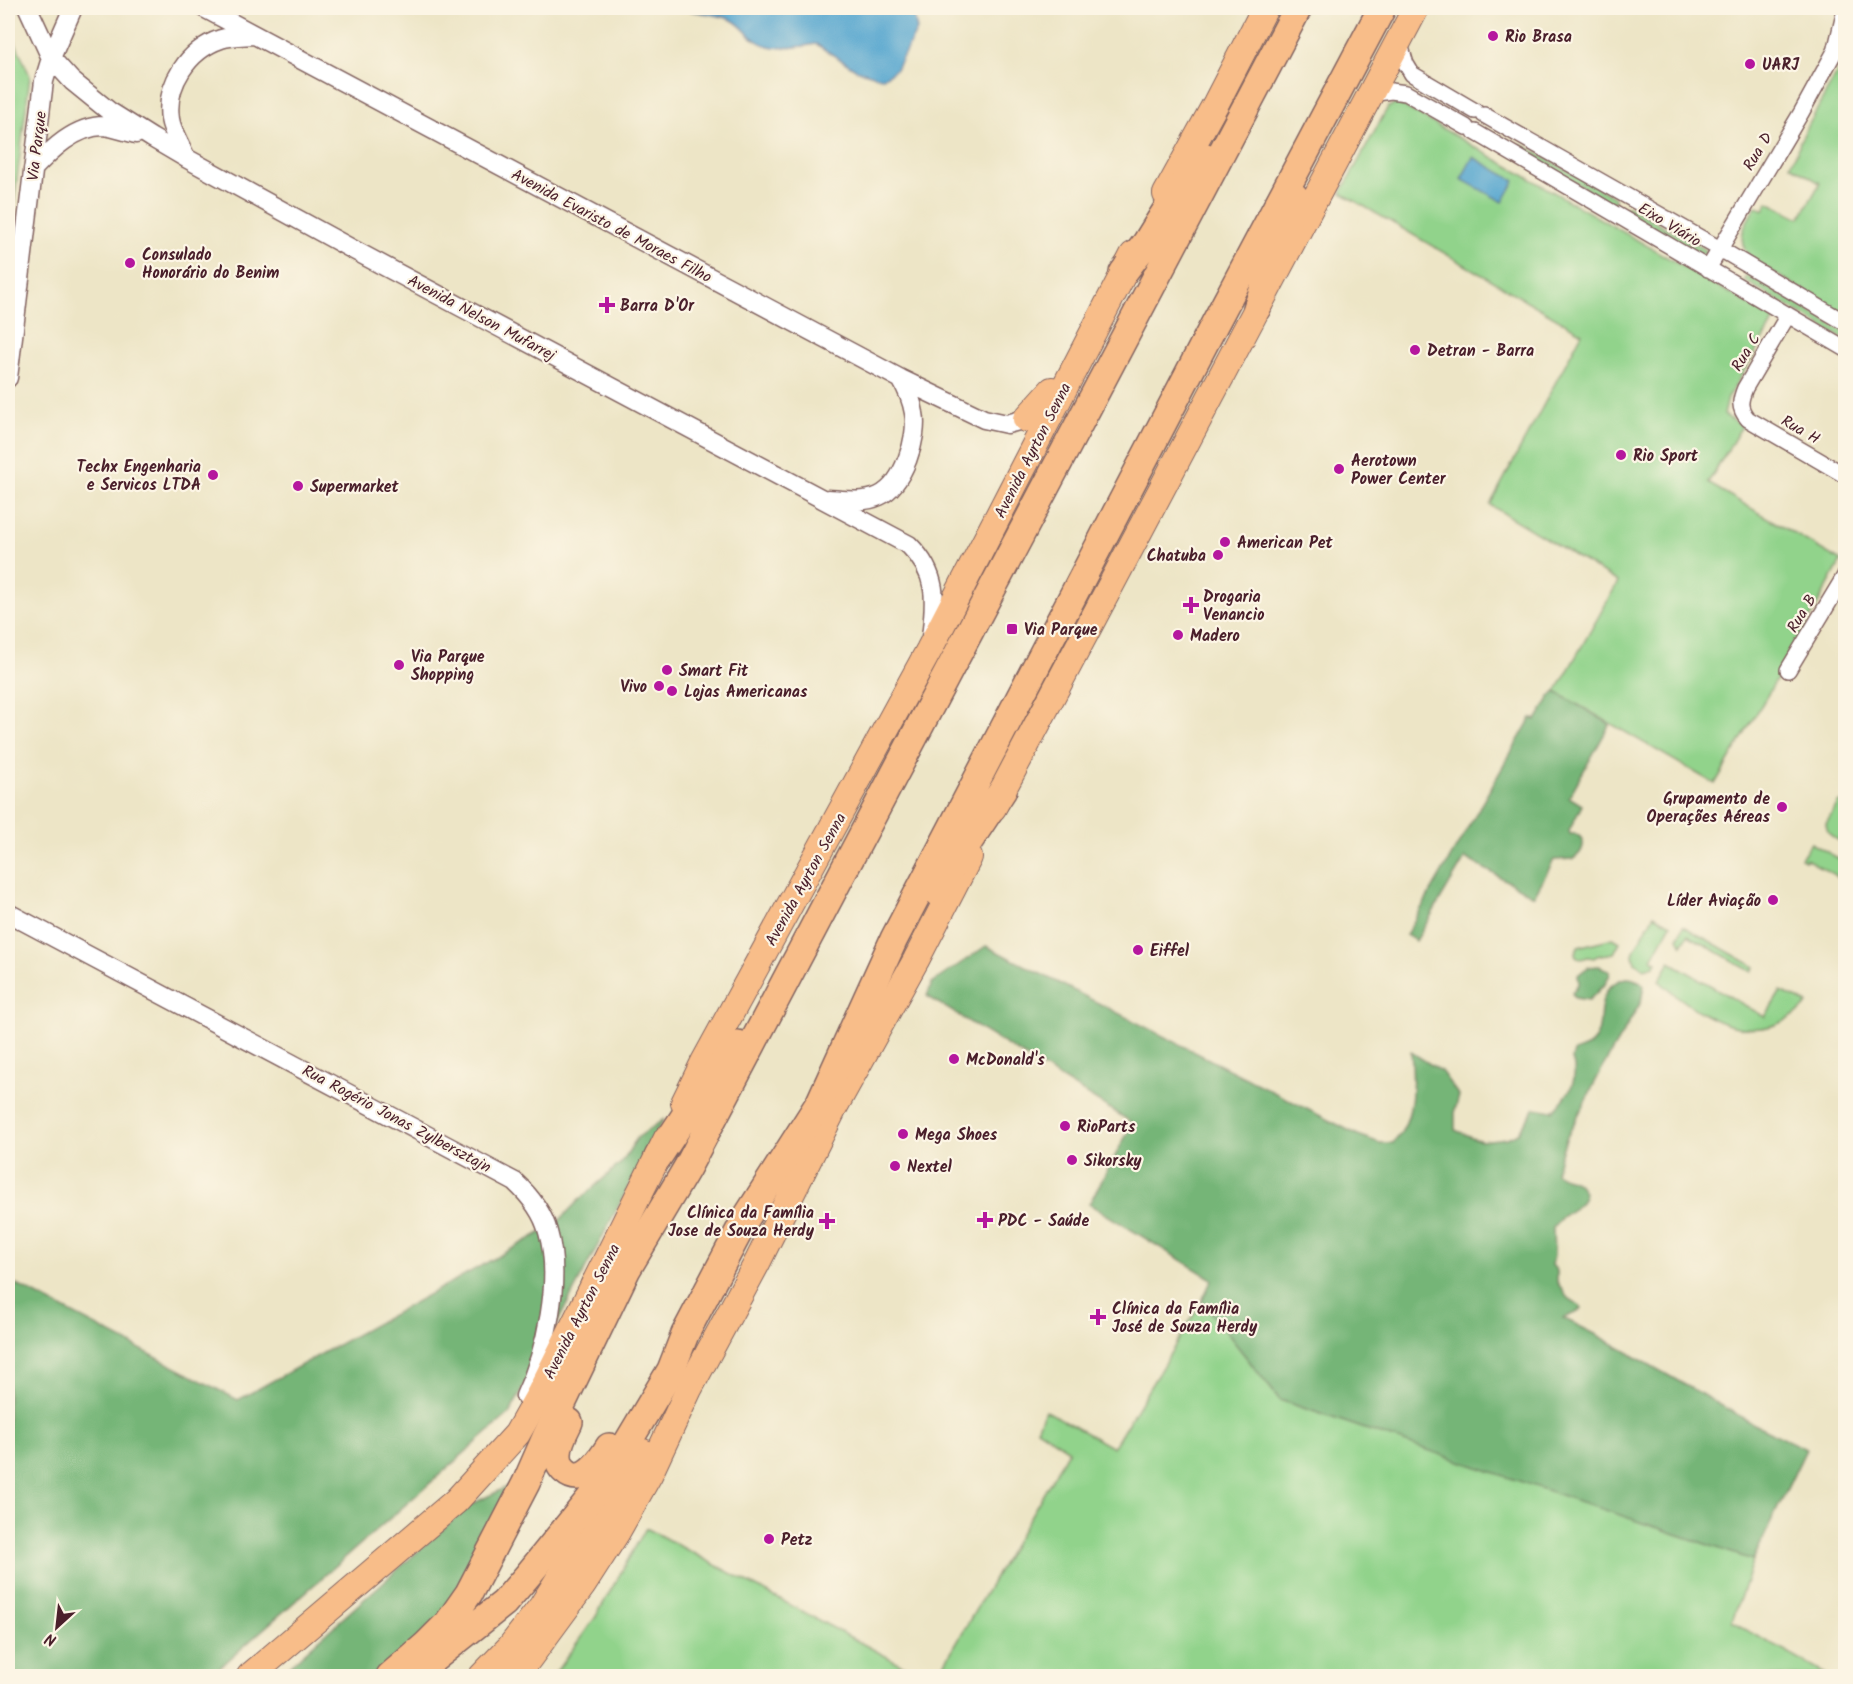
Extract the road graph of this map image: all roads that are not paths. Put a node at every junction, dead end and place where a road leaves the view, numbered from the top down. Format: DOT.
graph roads {
  1 [pos="28,8"];
  2 [pos="73,8"];
  3 [pos="204,8"];
  4 [pos="1265,8"];
  5 [pos="1298,8"];
  6 [pos="1382,8"];
  7 [pos="1416,8"];
  8 [pos="1845,10"];
  9 [pos="254,35"];
  10 [pos="1845,37"];
  11 [pos="1399,41"];
  12 [pos="1835,51"];
  13 [pos="51,58"];
  14 [pos="1421,80"];
  15 [pos="1370,94"];
  16 [pos="1413,96"];
  17 [pos="1242,112"];
  18 [pos="1318,128"];
  19 [pos="152,138"];
  20 [pos="186,158"];
  21 [pos="33,169"];
  22 [pos="1720,249"];
  23 [pos="1744,264"];
  24 [pos="1708,268"];
  25 [pos="1123,273"];
  26 [pos="1733,283"];
  27 [pos="1257,308"];
  28 [pos="1788,315"];
  29 [pos="1845,323"];
  30 [pos="1845,349"];
  31 [pos="1077,360"];
  32 [pos="8,378"];
  33 [pos="901,379"];
  34 [pos="1741,410"];
  35 [pos="1026,419"];
  36 [pos="1845,476"];
  37 [pos="823,499"];
  38 [pos="1845,574"];
  39 [pos="929,651"];
  40 [pos="1788,670"];
  41 [pos="1003,790"];
  42 [pos="8,913"];
  43 [pos="894,939"];
  44 [pos="774,1002"];
  45 [pos="658,1157"];
  46 [pos="687,1168"];
  47 [pos="595,1284"];
  48 [pos="685,1334"];
  49 [pos="689,1389"];
  50 [pos="489,1464"];
  51 [pos="526,1483"];
  52 [pos="400,1674"];
  53 [pos="250,1677"];
  54 [pos="482,1677"];
  55 [pos="516,1677"];
  1 -- 13 [label="street, Avenida Nelson Mufarrej"];
  2 -- 13 [label="street, Via Parque"];
  3 -- 9 [label="street, Avenida Evaristo de Moraes Filho"];
  4 -- 25 [label="highway, Avenida Ayrton Senna"];
  5 -- 17 [label="highway, Avenida Ayrton Senna"];
  6 -- 18 [label="highway, Avenida Ayrton Senna"];
  7 -- 11 [label="highway"];
  8 -- 12 [label="street, Rua D"];
  9 -- 20 [label="street"];
  9 -- 33 [label="street, Avenida Evaristo de Moraes Filho"];
  10 -- 12 [label="street, Rua D"];
  11 -- 14 [label="street, Eixo Viário"];
  11 -- 15 [label="highway"];
  12 -- 22 [label="street, Rua D"];
  13 -- 19 [label="street, Avenida Nelson Mufarrej"];
  13 -- 21 [label="street, Via Parque"];
  14 -- 16 [label="street"];
  14 -- 22 [label="street, Eixo Viário"];
  15 -- 16 [label="street, Eixo Viário"];
  15 -- 27 [label="highway"];
  16 -- 24 [label="street, Eixo Viário"];
  17 -- 25 [label="highway"];
  17 -- 44 [label="highway, Avenida Ayrton Senna"];
  18 -- 27 [label="highway"];
  18 -- 43 [label="highway, Avenida Ayrton Senna"];
  19 -- 20 [label="street, Avenida Nelson Mufarrej"];
  19 -- 21 [label="street"];
  20 -- 37 [label="street, Avenida Nelson Mufarrej"];
  21 -- 32 [label="street, Via Parque"];
  22 -- 23 [label="street, Eixo Viário"];
  22 -- 24 [label="street, Rua D"];
  23 -- 26 [label="street"];
  23 -- 29 [label="street, Eixo Viário"];
  24 -- 26 [label="street, Eixo Viário"];
  25 -- 31 [label="highway, Avenida Ayrton Senna"];
  26 -- 28 [label="street, Eixo Viário"];
  27 -- 41 [label="highway"];
  28 -- 30 [label="street, Eixo Viário"];
  28 -- 34 [label="street, Rua C"];
  31 -- 35 [label="highway"];
  31 -- 39 [label="highway, Avenida Ayrton Senna"];
  33 -- 35 [label="street, Avenida Evaristo de Moraes Filho"];
  33 -- 37 [label="street"];
  34 -- 36 [label="street, Rua H"];
  37 -- 39 [label="street, Avenida Nelson Mufarrej"];
  38 -- 40 [label="street, Rua B"];
  39 -- 45 [label="highway, Avenida Ayrton Senna"];
  41 -- 43 [label="highway"];
  41 -- 49 [label="highway"];
  42 -- 50 [label="street, Rua Rogério Jonas Zylbersztajn"];
  43 -- 48 [label="highway, Avenida Ayrton Senna"];
  44 -- 45 [label="highway"];
  44 -- 46 [label="highway, Avenida Ayrton Senna"];
  45 -- 47 [label="highway, Avenida Ayrton Senna"];
  46 -- 48 [label="highway"];
  46 -- 51 [label="highway, Avenida Ayrton Senna"];
  47 -- 50 [label="highway, Avenida Ayrton Senna"];
  47 -- 51 [label="highway"];
  48 -- 52 [label="highway, Avenida Ayrton Senna"];
  49 -- 54 [label="highway"];
  49 -- 55 [label="highway"];
  50 -- 53 [label="highway, Avenida Ayrton Senna"];
  51 -- 52 [label="highway, Avenida Ayrton Senna"];
}
